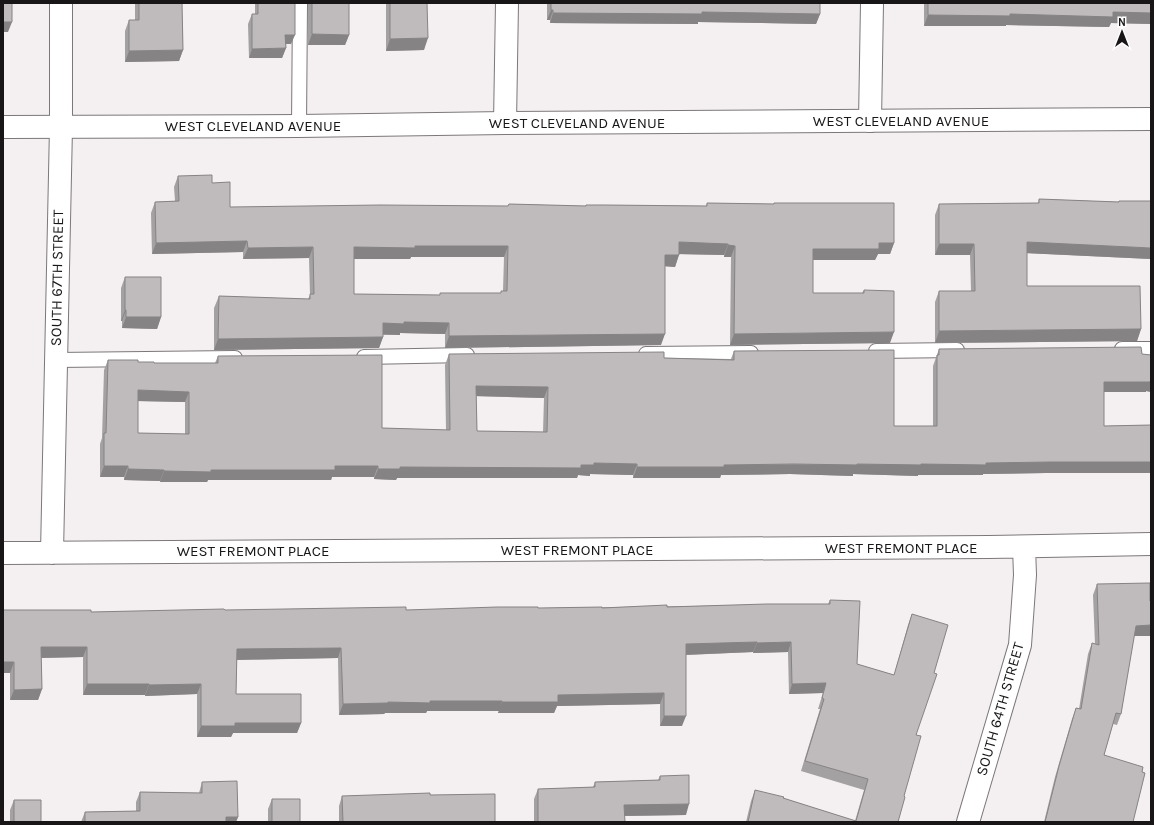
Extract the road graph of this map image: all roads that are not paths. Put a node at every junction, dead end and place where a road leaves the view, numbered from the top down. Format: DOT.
graph roads {
  1 [pos="61,3"];
  2 [pos="300,3"];
  3 [pos="507,3"];
  4 [pos="872,3"];
  5 [pos="1151,119"];
  6 [pos="870,121"];
  7 [pos="505,123"];
  8 [pos="299,126"];
  9 [pos="3,127"];
  10 [pos="61,127"];
  11 [pos="1151,348"];
  12 [pos="1111,349"];
  13 [pos="968,350"];
  14 [pos="865,351"];
  15 [pos="762,352"];
  16 [pos="634,354"];
  17 [pos="484,355"];
  18 [pos="348,357"];
  19 [pos="245,358"];
  20 [pos="56,360"];
  21 [pos="1151,544"];
  22 [pos="1024,547"];
  23 [pos="3,553"];
  24 [pos="52,553"];
  25 [pos="968,822"];
  1 -- 10 [label="street, SOUTH 67TH STREET"];
  2 -- 8 [label="lane"];
  3 -- 7 [label="street"];
  4 -- 6 [label="street"];
  5 -- 6 [label="street, WEST CLEVELAND AVENUE"];
  6 -- 7 [label="street, WEST CLEVELAND AVENUE"];
  7 -- 8 [label="street, WEST CLEVELAND AVENUE"];
  8 -- 10 [label="street, WEST CLEVELAND AVENUE"];
  9 -- 10 [label="street, WEST CLEVELAND AVENUE"];
  10 -- 20 [label="street, SOUTH 67TH STREET"];
  11 -- 12 [label="lane"];
  13 -- 14 [label="lane"];
  15 -- 16 [label="lane"];
  17 -- 18 [label="lane"];
  19 -- 20 [label="lane"];
  20 -- 24 [label="street, SOUTH 67TH STREET"];
  21 -- 22 [label="street, WEST FREMONT PLACE"];
  22 -- 24 [label="street, WEST FREMONT PLACE"];
  22 -- 25 [label="street, SOUTH 64TH STREET"];
  23 -- 24 [label="street, WEST FREMONT PLACE"];
}
